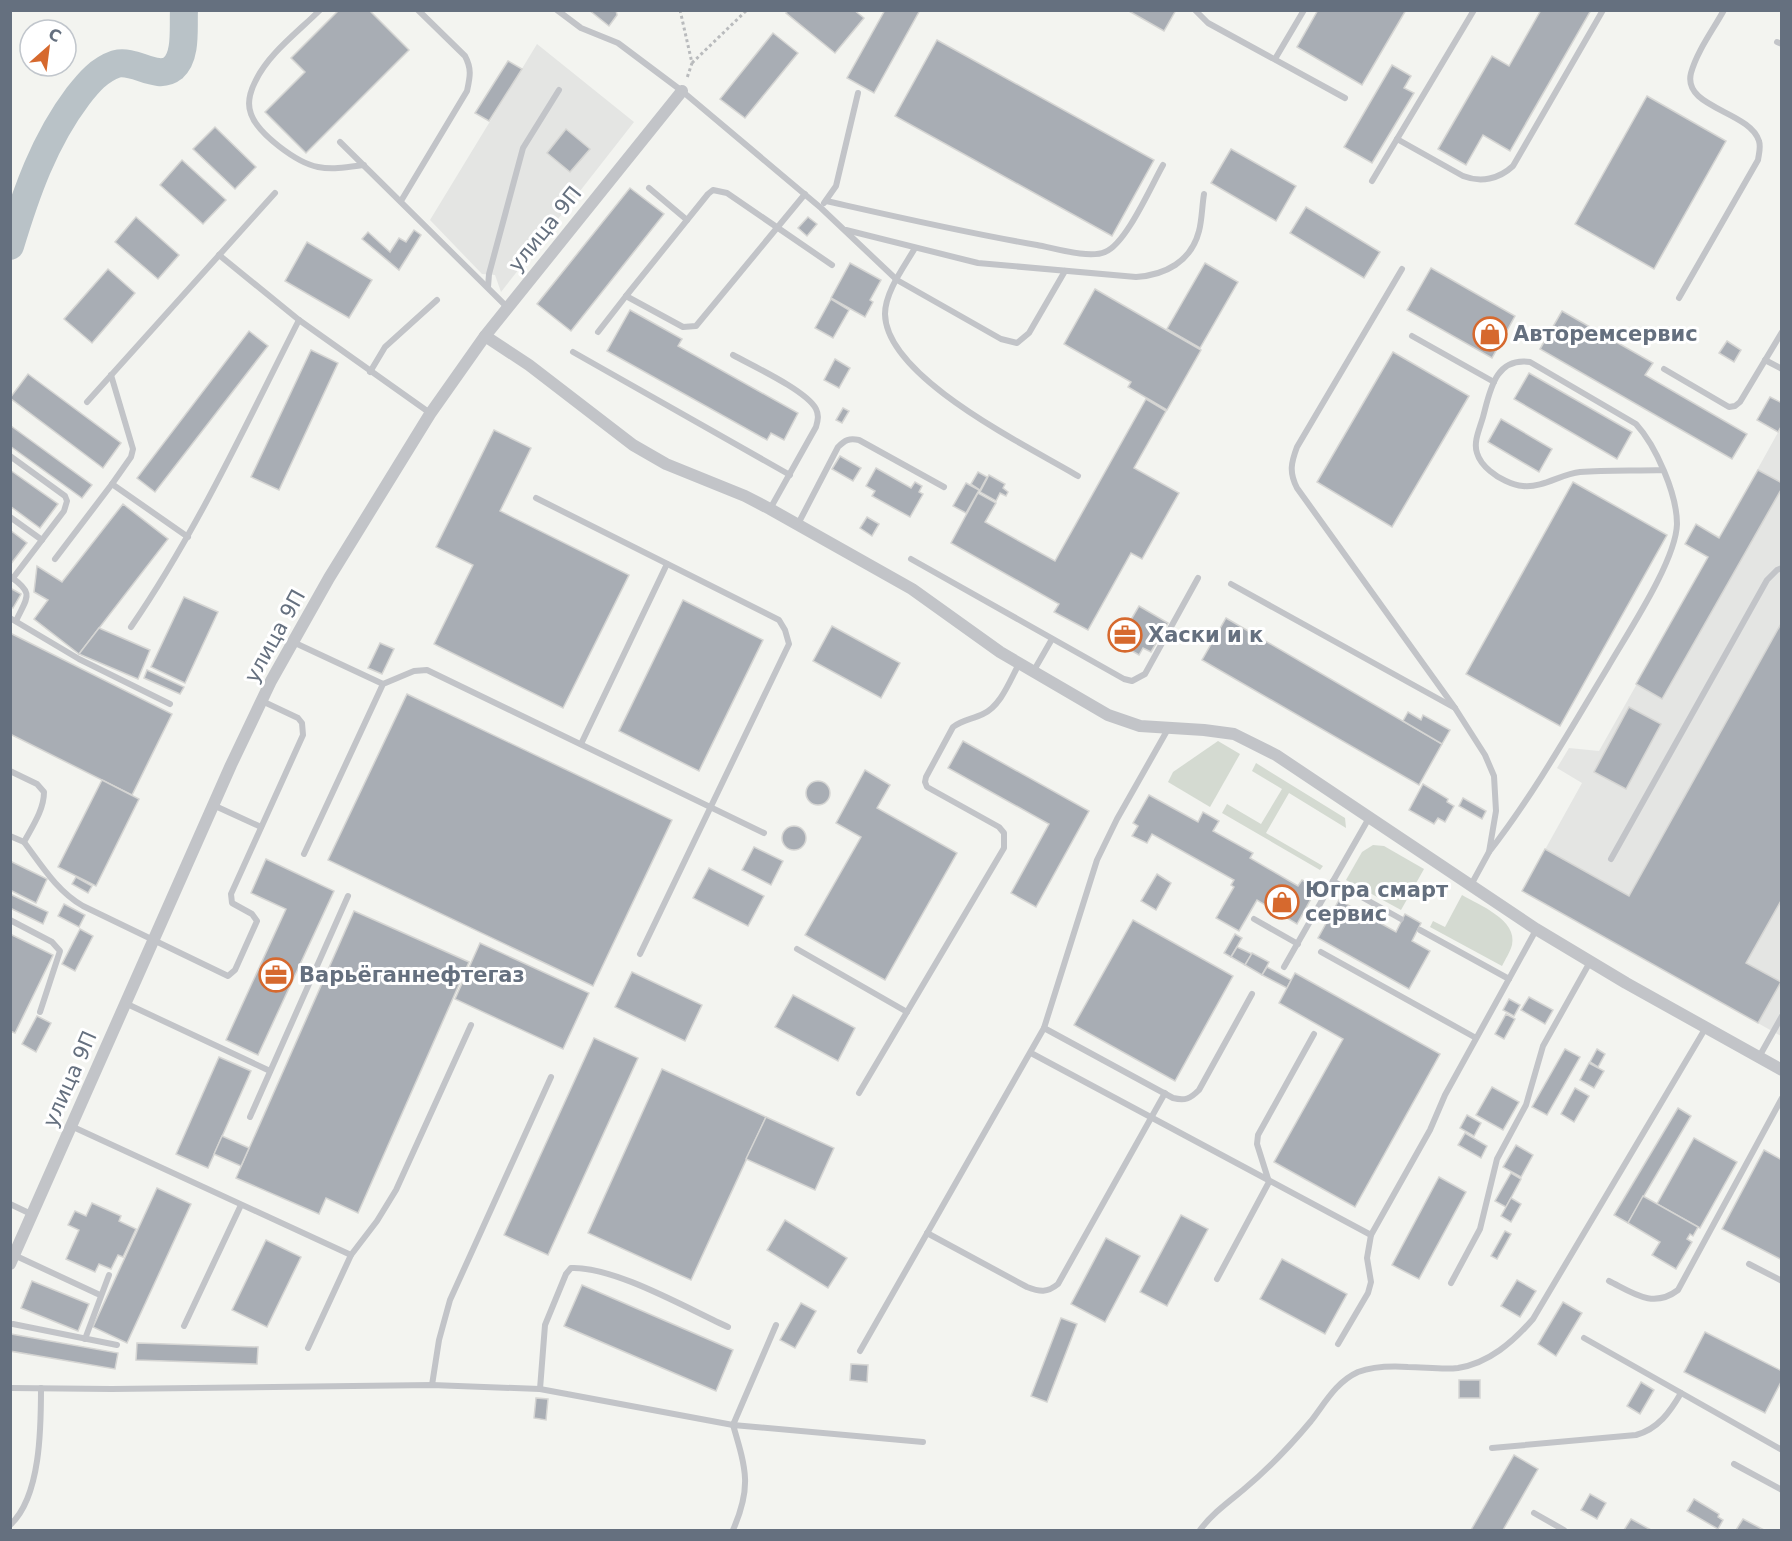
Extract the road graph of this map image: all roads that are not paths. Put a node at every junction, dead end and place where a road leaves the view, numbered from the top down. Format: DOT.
graph roads {
  1 [pos="320,10"];
  2 [pos="418,10"];
  3 [pos="557,10"];
  4 [pos="1195,10"];
  5 [pos="1304,10"];
  6 [pos="1474,10"];
  7 [pos="1603,10"];
  8 [pos="1724,10"];
  9 [pos="1275,59"];
  10 [pos="559,90"];
  11 [pos="682,91"];
  12 [pos="858,93"];
  13 [pos="1345,98"];
  14 [pos="1397,139"];
  15 [pos="340,142"];
  16 [pos="364,165"];
  17 [pos="1163,165"];
  18 [pos="1372,181"];
  19 [pos="649,188"];
  20 [pos="275,193"];
  21 [pos="804,194"];
  22 [pos="1204,194"];
  23 [pos="401,201"];
  24 [pos="826,201"];
  25 [pos="821,208"];
  26 [pos="687,220"];
  27 [pos="777,228"];
  28 [pos="845,230"];
  29 [pos="915,248"];
  30 [pos="219,255"];
  31 [pos="832,265"];
  32 [pos="1402,269"];
  33 [pos="1065,271"];
  34 [pos="897,280"];
  35 [pos="488,287"];
  36 [pos="626,297"];
  37 [pos="1679,298"];
  38 [pos="437,300"];
  39 [pos="507,307"];
  40 [pos="298,320"];
  41 [pos="1782,332"];
  42 [pos="598,333"];
  43 [pos="485,336"];
  44 [pos="1412,336"];
  45 [pos="573,351"];
  46 [pos="734,355"];
  47 [pos="1765,360"];
  48 [pos="1664,369"];
  49 [pos="1782,369"];
  50 [pos="370,372"];
  51 [pos="111,375"];
  52 [pos="1494,382"];
  53 [pos="87,402"];
  54 [pos="430,414"];
  55 [pos="10,456"];
  56 [pos="1663,471"];
  57 [pos="790,475"];
  58 [pos="1078,476"];
  59 [pos="112,484"];
  60 [pos="944,487"];
  61 [pos="537,498"];
  62 [pos="770,509"];
  63 [pos="10,517"];
  64 [pos="798,524"];
  65 [pos="188,537"];
  66 [pos="42,540"];
  67 [pos="55,559"];
  68 [pos="911,559"];
  69 [pos="667,564"];
  70 [pos="1782,568"];
  71 [pos="12,577"];
  72 [pos="1198,578"];
  73 [pos="1231,584"];
  74 [pos="13,619"];
  75 [pos="131,627"];
  76 [pos="1052,639"];
  77 [pos="293,642"];
  78 [pos="1019,664"];
  79 [pos="1033,673"];
  80 [pos="383,684"];
  81 [pos="261,701"];
  82 [pos="170,704"];
  83 [pos="1455,708"];
  84 [pos="1168,729"];
  85 [pos="580,744"];
  86 [pos="10,771"];
  87 [pos="213,805"];
  88 [pos="711,807"];
  89 [pos="1369,818"];
  90 [pos="261,827"];
  91 [pos="764,833"];
  92 [pos="10,836"];
  93 [pos="24,842"];
  94 [pos="1489,852"];
  95 [pos="304,854"];
  96 [pos="1611,859"];
  97 [pos="1333,881"];
  98 [pos="1470,886"];
  99 [pos="348,896"];
  100 [pos="1254,919"];
  101 [pos="1401,919"];
  102 [pos="10,920"];
  103 [pos="1536,929"];
  104 [pos="1420,930"];
  105 [pos="152,940"];
  106 [pos="1298,944"];
  107 [pos="797,949"];
  108 [pos="1322,952"];
  109 [pos="639,954"];
  110 [pos="1590,962"];
  111 [pos="1284,968"];
  112 [pos="1509,979"];
  113 [pos="1252,994"];
  114 [pos="124,1002"];
  115 [pos="40,1012"];
  116 [pos="907,1012"];
  117 [pos="1782,1016"];
  118 [pos="471,1025"];
  119 [pos="1044,1028"];
  120 [pos="1705,1029"];
  121 [pos="1314,1034"];
  122 [pos="1476,1038"];
  123 [pos="1030,1053"];
  124 [pos="1758,1058"];
  125 [pos="1782,1070"];
  126 [pos="270,1071"];
  127 [pos="551,1077"];
  128 [pos="859,1093"];
  129 [pos="1165,1093"];
  130 [pos="1782,1098"];
  131 [pos="250,1116"];
  132 [pos="1151,1118"];
  133 [pos="70,1126"];
  134 [pos="1269,1182"];
  135 [pos="10,1204"];
  136 [pos="242,1205"];
  137 [pos="32,1215"];
  138 [pos="927,1233"];
  139 [pos="1371,1236"];
  140 [pos="351,1255"];
  141 [pos="12,1259"];
  142 [pos="1749,1264"];
  143 [pos="109,1275"];
  144 [pos="1216,1279"];
  145 [pos="1609,1281"];
  146 [pos="1782,1281"];
  147 [pos="1451,1283"];
  148 [pos="100,1295"];
  149 [pos="13,1324"];
  150 [pos="776,1325"];
  151 [pos="184,1326"];
  152 [pos="728,1327"];
  153 [pos="1584,1338"];
  154 [pos="85,1339"];
  155 [pos="1338,1344"];
  156 [pos="117,1345"];
  157 [pos="308,1348"];
  158 [pos="860,1351"];
  159 [pos="432,1385"];
  160 [pos="10,1388"];
  161 [pos="41,1388"];
  162 [pos="540,1389"];
  163 [pos="1681,1393"];
  164 [pos="733,1425"];
  165 [pos="923,1442"];
  166 [pos="1492,1448"];
  167 [pos="1781,1448"];
  168 [pos="1734,1464"];
  169 [pos="1782,1490"];
  170 [pos="1534,1513"];
  171 [pos="10,1525"];
  172 [pos="733,1530"];
  173 [pos="1200,1530"];
  174 [pos="1564,1530"];
  1 -- 16 [label="lane"];
  2 -- 23 [label="lane"];
  3 -- 11 [label="lane"];
  4 -- 9 [label="lane"];
  5 -- 9 [label="lane"];
  6 -- 14 [label="lane"];
  7 -- 14 [label="lane"];
  8 -- 37 [label="lane"];
  9 -- 13 [label="lane"];
  10 -- 35 [label="lane"];
  11 -- 21 [label="lane"];
  11 -- 39 [label="street, улица 9П"];
  12 -- 24 [label="lane"];
  14 -- 18 [label="lane"];
  15 -- 16 [label="lane"];
  16 -- 23 [label="lane"];
  17 -- 24 [label="lane"];
  19 -- 26 [label="lane"];
  20 -- 30 [label="lane"];
  21 -- 25 [label="lane"];
  21 -- 27 [label="lane"];
  22 -- 33 [label="lane"];
  23 -- 35 [label="lane"];
  24 -- 25 [label="lane"];
  25 -- 28 [label="lane"];
  26 -- 27 [label="lane"];
  26 -- 36 [label="lane"];
  27 -- 31 [label="lane"];
  27 -- 36 [label="lane"];
  28 -- 29 [label="lane"];
  28 -- 34 [label="lane"];
  29 -- 33 [label="lane"];
  29 -- 34 [label="lane"];
  30 -- 40 [label="lane"];
  30 -- 51 [label="lane"];
  32 -- 83 [label="lane"];
  33 -- 34 [label="lane"];
  34 -- 58 [label="lane"];
  35 -- 39 [label="lane"];
  36 -- 42 [label="lane"];
  38 -- 50 [label="lane"];
  39 -- 43 [label="street, улица 9П"];
  40 -- 50 [label="lane"];
  40 -- 65 [label="lane"];
  41 -- 47 [label="lane"];
  43 -- 54 [label="street, улица 9П"];
  43 -- 62 [label="street"];
  44 -- 52 [label="lane"];
  45 -- 57 [label="lane"];
  46 -- 57 [label="lane"];
  47 -- 48 [label="lane"];
  47 -- 49 [label="lane"];
  50 -- 54 [label="lane"];
  51 -- 53 [label="lane"];
  51 -- 59 [label="lane"];
  52 -- 56 [label="lane"];
  52 -- 56 [label="lane"];
  54 -- 77 [label="street, улица 9П"];
  55 -- 66 [label="lane"];
  56 -- 94 [label="lane"];
  57 -- 62 [label="lane"];
  59 -- 65 [label="lane"];
  59 -- 67 [label="lane"];
  60 -- 64 [label="lane"];
  61 -- 69 [label="lane"];
  62 -- 64 [label="street"];
  63 -- 66 [label="lane"];
  64 -- 78 [label="street"];
  65 -- 75 [label="lane"];
  66 -- 71 [label="lane"];
  68 -- 76 [label="lane"];
  69 -- 85 [label="lane"];
  69 -- 88 [label="lane"];
  70 -- 96 [label="lane"];
  71 -- 74 [label="lane"];
  72 -- 76 [label="lane"];
  73 -- 83 [label="lane"];
  74 -- 82 [label="lane"];
  76 -- 79 [label="lane"];
  77 -- 80 [label="lane"];
  77 -- 81 [label="street, улица 9П"];
  78 -- 79 [label="street"];
  78 -- 116 [label="lane"];
  79 -- 84 [label="street"];
  80 -- 85 [label="lane"];
  80 -- 95 [label="lane"];
  81 -- 87 [label="street, улица 9П"];
  81 -- 90 [label="lane"];
  83 -- 94 [label="lane"];
  84 -- 89 [label="street"];
  84 -- 119 [label="lane"];
  85 -- 88 [label="lane"];
  86 -- 93 [label="lane"];
  87 -- 90 [label="lane"];
  87 -- 105 [label="street, улица 9П"];
  88 -- 91 [label="lane"];
  88 -- 109 [label="lane"];
  89 -- 97 [label="lane"];
  89 -- 98 [label="street"];
  90 -- 105 [label="lane"];
  92 -- 93 [label="lane"];
  93 -- 105 [label="lane"];
  94 -- 98 [label="lane"];
  97 -- 101 [label="lane"];
  97 -- 106 [label="lane"];
  98 -- 103 [label="street"];
  99 -- 126 [label="lane"];
  100 -- 106 [label="lane"];
  102 -- 115 [label="lane"];
  103 -- 110 [label="street"];
  103 -- 112 [label="lane"];
  104 -- 112 [label="lane"];
  105 -- 114 [label="street, улица 9П"];
  106 -- 111 [label="lane"];
  107 -- 116 [label="lane"];
  108 -- 122 [label="lane"];
  110 -- 120 [label="street"];
  110 -- 147 [label="lane"];
  112 -- 122 [label="lane"];
  113 -- 129 [label="lane"];
  114 -- 126 [label="lane"];
  114 -- 133 [label="street, улица 9П"];
  116 -- 128 [label="lane"];
  117 -- 124 [label="lane"];
  118 -- 140 [label="lane"];
  119 -- 123 [label="lane"];
  119 -- 129 [label="lane"];
  120 -- 124 [label="street"];
  120 -- 173 [label="lane"];
  121 -- 134 [label="lane"];
  122 -- 139 [label="lane"];
  123 -- 132 [label="lane"];
  123 -- 138 [label="lane"];
  124 -- 125 [label="street"];
  126 -- 131 [label="lane"];
  127 -- 159 [label="lane"];
  129 -- 132 [label="lane"];
  130 -- 145 [label="lane"];
  132 -- 134 [label="lane"];
  132 -- 138 [label="lane"];
  133 -- 136 [label="lane"];
  133 -- 137 [label="street, улица 9П"];
  134 -- 139 [label="lane"];
  134 -- 144 [label="lane"];
  135 -- 137 [label="lane"];
  136 -- 140 [label="lane"];
  136 -- 151 [label="lane"];
  137 -- 141 [label="street, улица 9П"];
  138 -- 158 [label="lane"];
  139 -- 155 [label="lane"];
  140 -- 157 [label="lane"];
  141 -- 148 [label="lane"];
  142 -- 146 [label="lane"];
  143 -- 148 [label="lane"];
  148 -- 154 [label="lane"];
  149 -- 154 [label="lane"];
  150 -- 164 [label="lane"];
  152 -- 162 [label="lane"];
  153 -- 163 [label="lane"];
  154 -- 156 [label="lane"];
  159 -- 161 [label="lane"];
  159 -- 162 [label="lane"];
  160 -- 161 [label="lane"];
  161 -- 171 [label="lane"];
  162 -- 164 [label="lane"];
  163 -- 166 [label="lane"];
  163 -- 167 [label="lane"];
  164 -- 165 [label="lane"];
  164 -- 172 [label="lane"];
  168 -- 169 [label="lane"];
  170 -- 174 [label="lane"];
}
